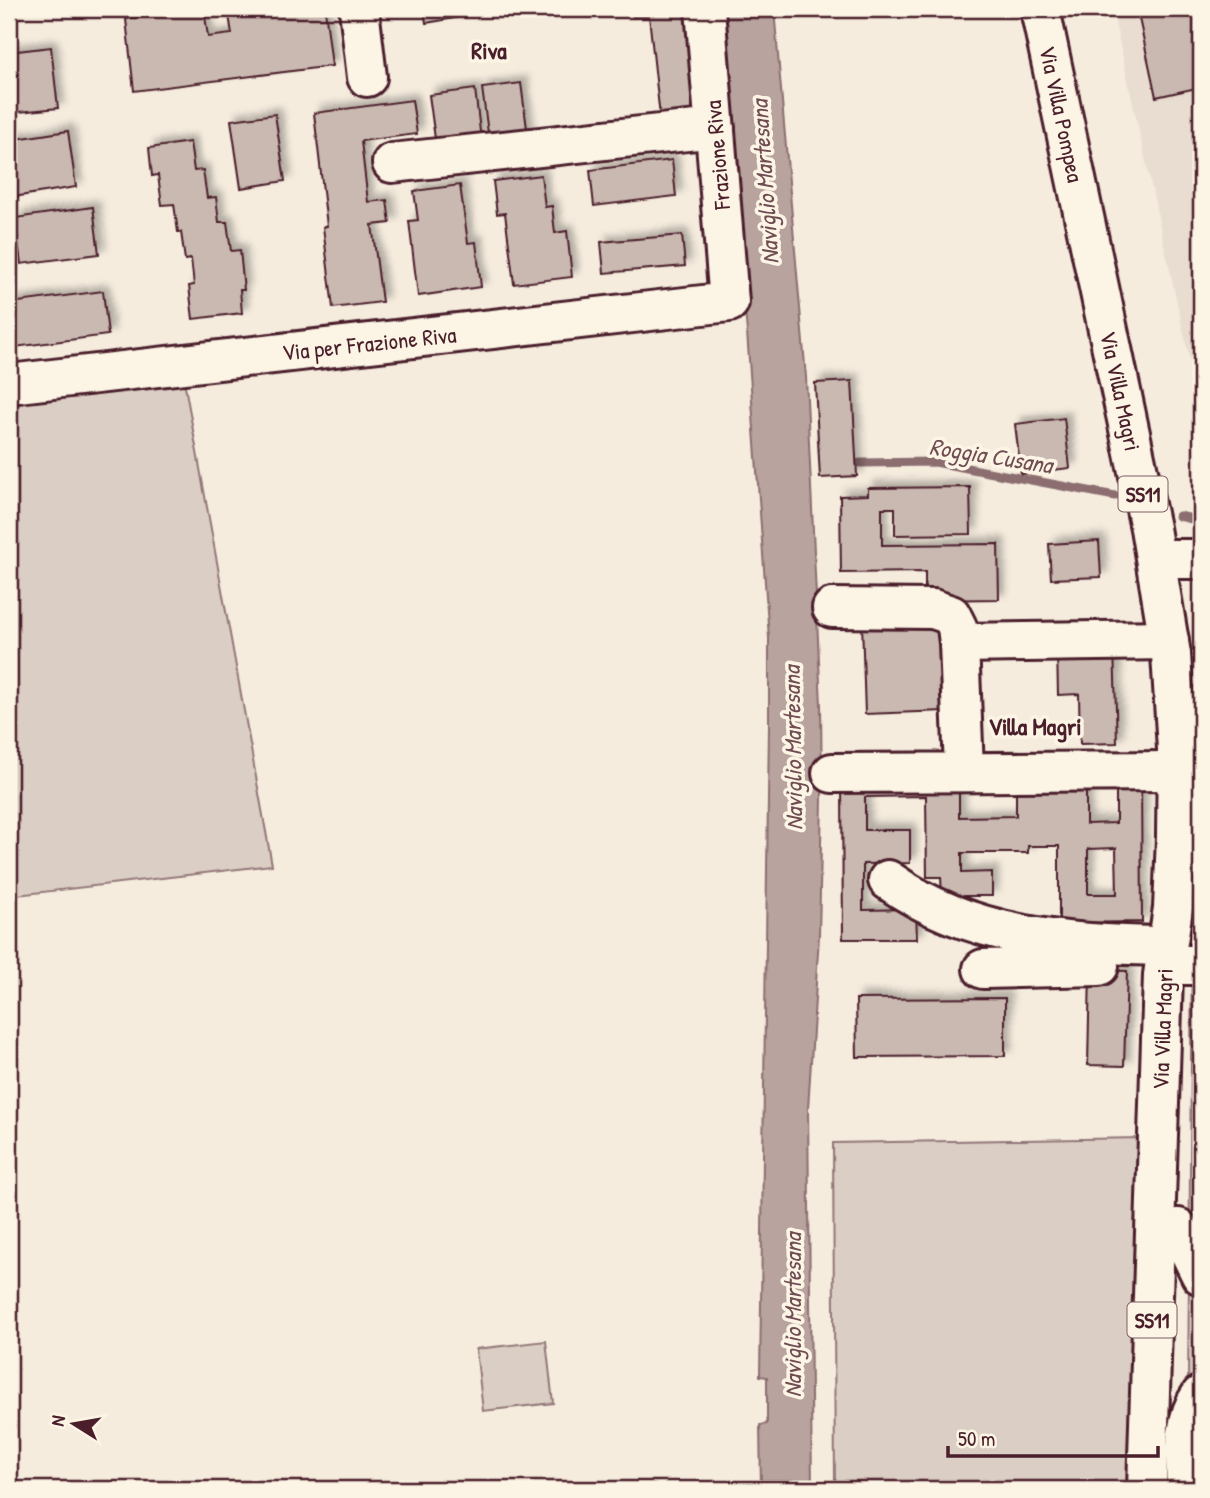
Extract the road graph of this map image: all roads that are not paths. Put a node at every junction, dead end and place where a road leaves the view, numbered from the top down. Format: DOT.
graph roads {
  1 [pos="359,9"];
  2 [pos="705,9"];
  3 [pos="1040,9"];
  4 [pos="367,77"];
  5 [pos="715,128"];
  6 [pos="392,163"];
  7 [pos="1085,220"];
  8 [pos="729,302"];
  9 [pos="9,384"];
  10 [pos="1156,559"];
  11 [pos="1201,559"];
  12 [pos="832,608"];
  13 [pos="1169,640"];
  14 [pos="959,643"];
  15 [pos="964,771"];
  16 [pos="1177,771"];
  17 [pos="832,773"];
  18 [pos="888,880"];
  19 [pos="1179,960"];
  20 [pos="983,968"];
  21 [pos="1169,1153"];
  22 [pos="1178,1228"];
  23 [pos="1201,1275"];
  24 [pos="1201,1395"];
  25 [pos="1147,1489"];
  26 [pos="1173,1489"];
  27 [pos="1186,1489"];
  1 -- 4 [label="street"];
  2 -- 5 [label="street, Frazione Riva"];
  3 -- 7 [label="street, Via Villa Pompea / SS11"];
  5 -- 6 [label="street"];
  5 -- 8 [label="street, Frazione Riva"];
  7 -- 10 [label="street, Via Villa Magri / SS11"];
  8 -- 9 [label="street, Via per Frazione Riva"];
  10 -- 11 [label="street"];
  10 -- 13 [label="street, Via Villa Magri / SS11"];
  12 -- 14 [label="street"];
  13 -- 14 [label="street"];
  13 -- 16 [label="street, Via Villa Magri / SS11"];
  14 -- 15 [label="street"];
  15 -- 16 [label="street"];
  15 -- 17 [label="street"];
  16 -- 19 [label="street, Via Villa Magri / SS11"];
  18 -- 19 [label="street"];
  19 -- 20 [label="street"];
  19 -- 21 [label="street, Via Villa Magri / SS11"];
  21 -- 22 [label="street, SS11"];
  21 -- 25 [label="street, SS11"];
  22 -- 23 [label="street"];
  22 -- 26 [label="street, SS11"];
  24 -- 27 [label="street"];
}
